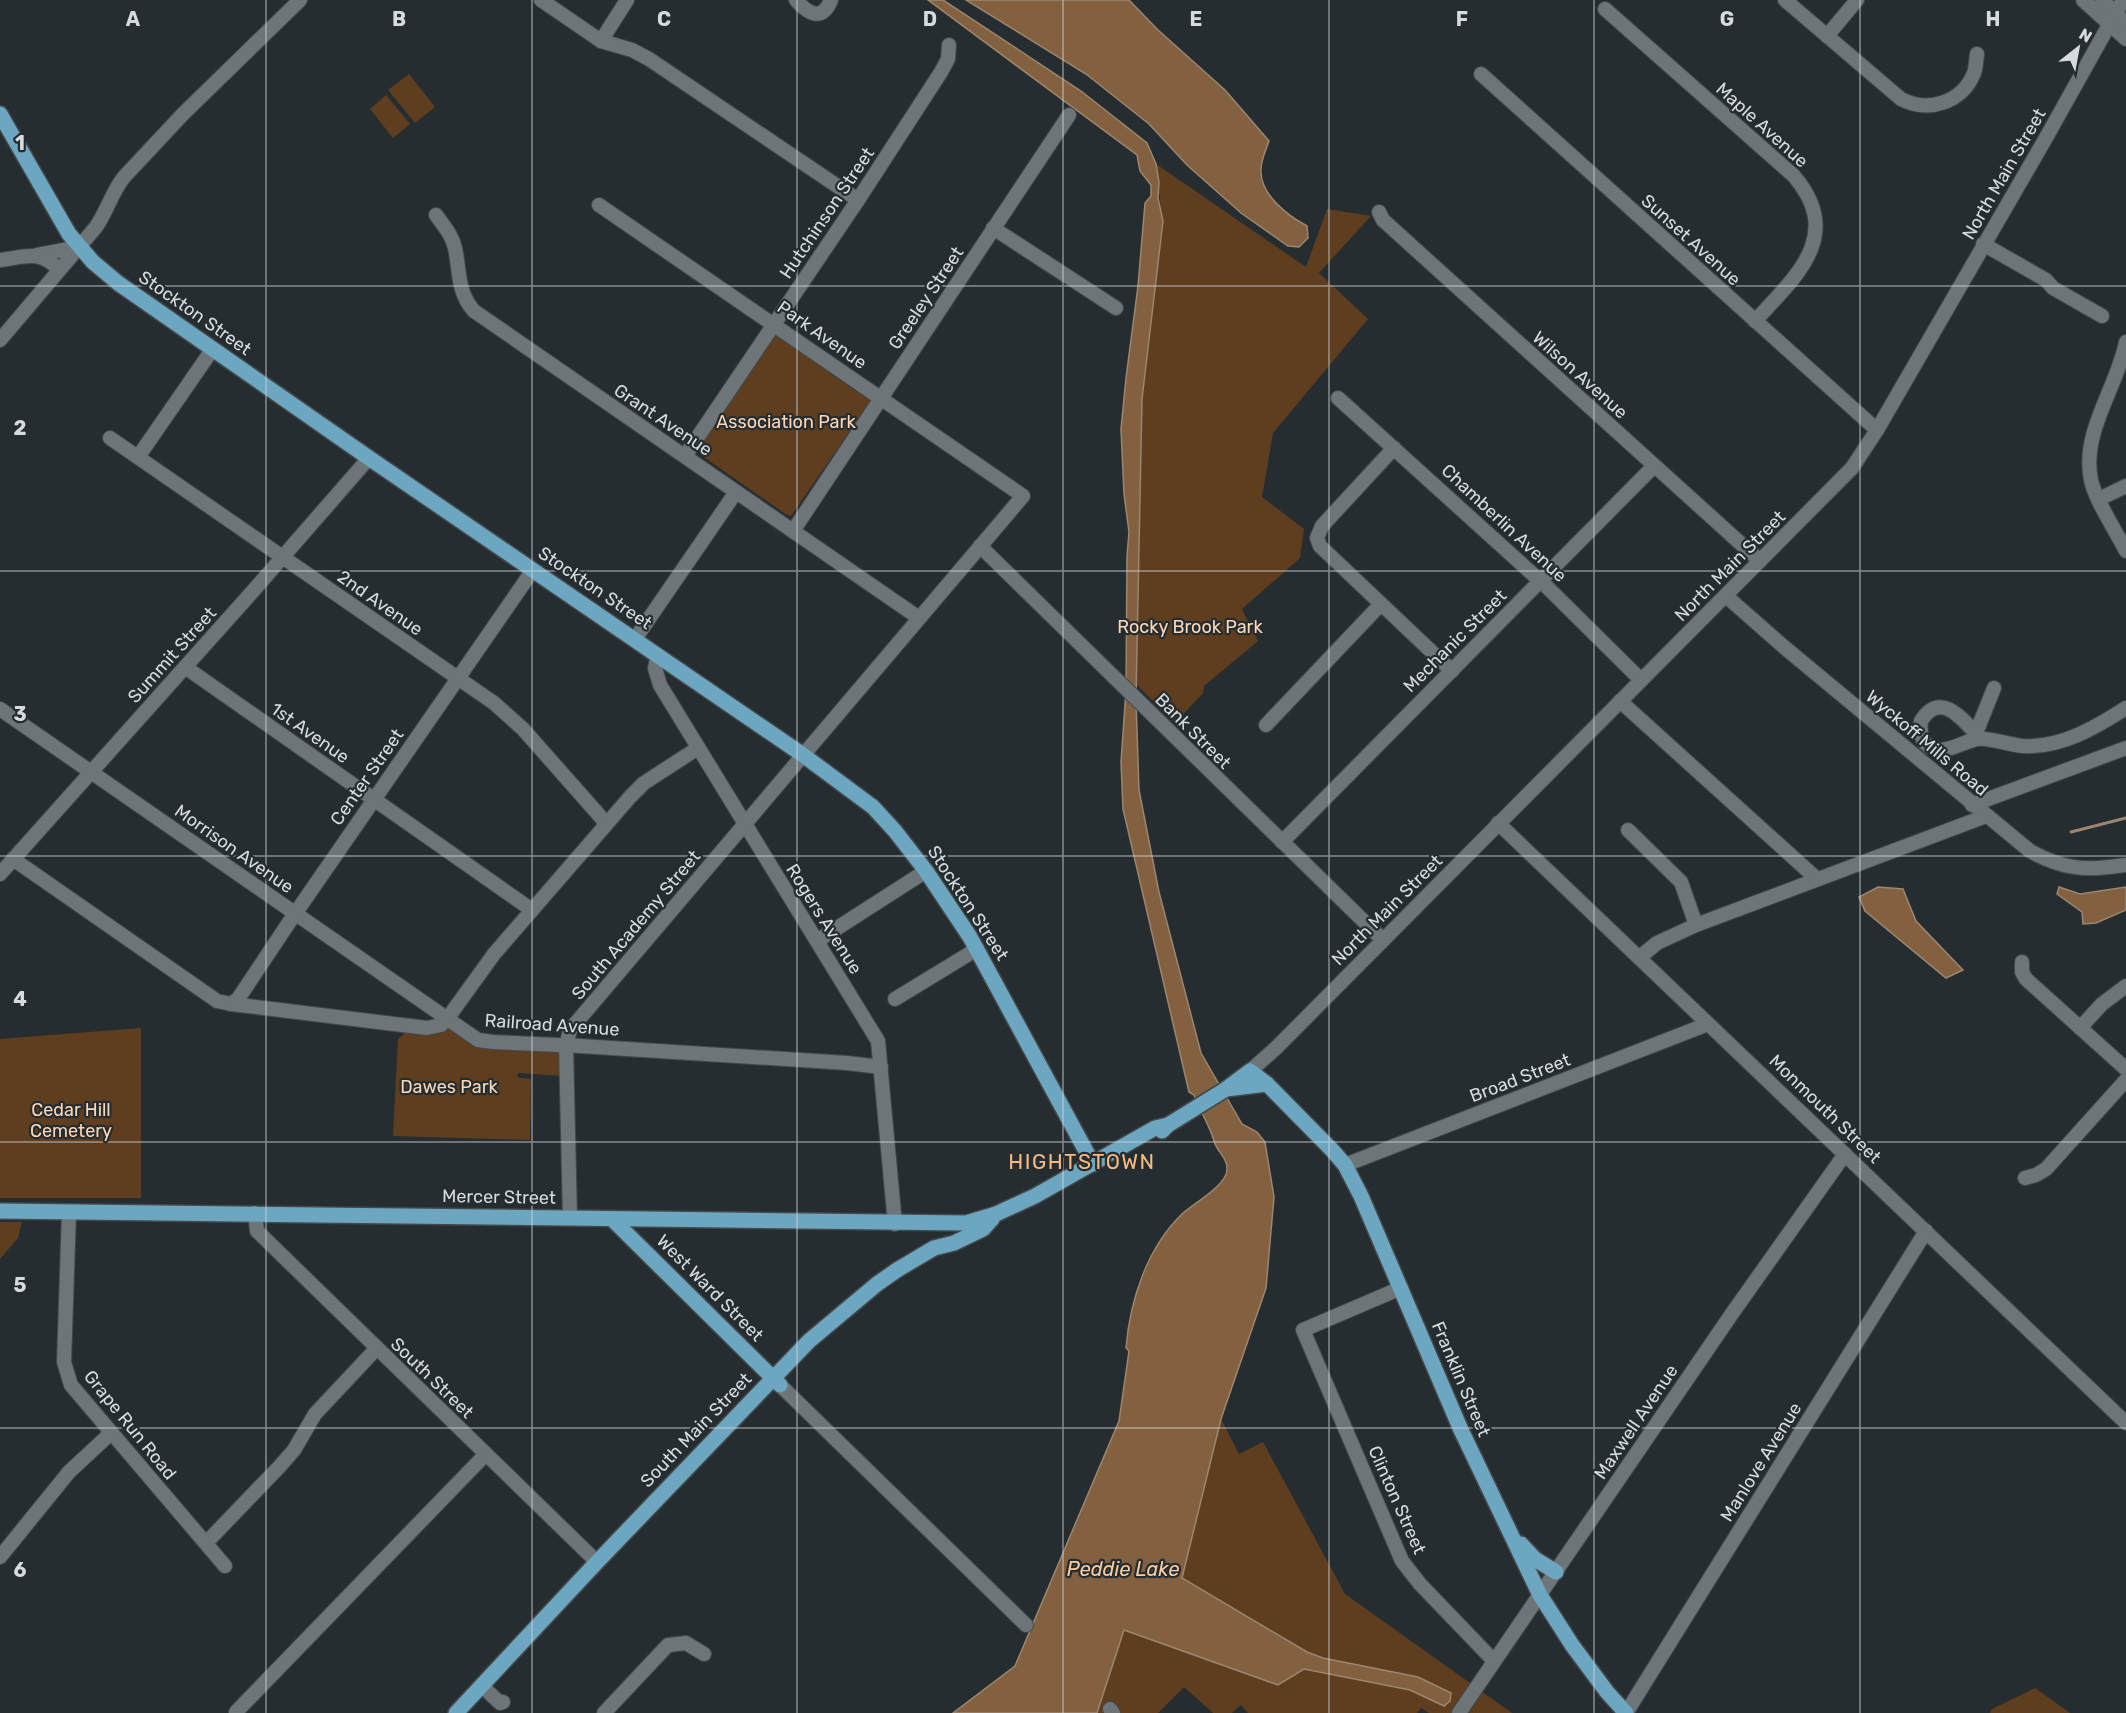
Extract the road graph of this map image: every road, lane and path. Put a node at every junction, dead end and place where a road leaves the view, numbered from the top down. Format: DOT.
graph roads {
  1 [pos="300,0"];
  2 [pos="541,0"];
  3 [pos="627,0"];
  4 [pos="796,0"];
  5 [pos="831,0"];
  6 [pos="1785,0"];
  7 [pos="1857,0"];
  8 [pos="2083,0"];
  9 [pos="2102,0"];
  10 [pos="2123,0"];
  11 [pos="1605,9"];
  12 [pos="2117,20"];
  13 [pos="1827,36"];
  14 [pos="2126,39"];
  15 [pos="601,41"];
  16 [pos="949,45"];
  17 [pos="1977,54"];
  18 [pos="1481,74"];
  19 [pos="0,114"];
  20 [pos="1069,115"];
  21 [pos="858,200"];
  22 [pos="599,205"];
  23 [pos="1379,212"];
  24 [pos="436,215"];
  25 [pos="993,228"];
  26 [pos="1983,244"];
  27 [pos="79,247"];
  28 [pos="33,256"];
  29 [pos="0,260"];
  30 [pos="59,270"];
  31 [pos="1116,308"];
  32 [pos="2102,316"];
  33 [pos="1755,321"];
  34 [pos="774,324"];
  35 [pos="0,340"];
  36 [pos="2126,342"];
  37 [pos="212,350"];
  38 [pos="882,398"];
  39 [pos="1338,398"];
  40 [pos="1877,430"];
  41 [pos="110,438"];
  42 [pos="1394,448"];
  43 [pos="685,456"];
  44 [pos="138,457"];
  45 [pos="369,458"];
  46 [pos="1654,466"];
  47 [pos="2126,486"];
  48 [pos="736,492"];
  49 [pos="1023,496"];
  50 [pos="2099,499"];
  51 [pos="793,531"];
  52 [pos="2122,532"];
  53 [pos="980,546"];
  54 [pos="2126,550"];
  55 [pos="282,557"];
  56 [pos="1760,561"];
  57 [pos="533,570"];
  58 [pos="1540,581"];
  59 [pos="1726,596"];
  60 [pos="1381,604"];
  61 [pos="919,618"];
  62 [pos="635,639"];
  63 [pos="658,655"];
  64 [pos="185,667"];
  65 [pos="1452,671"];
  66 [pos="458,678"];
  67 [pos="1641,680"];
  68 [pos="1994,688"];
  69 [pos="1620,701"];
  70 [pos="2126,708"];
  71 [pos="0,709"];
  72 [pos="1266,725"];
  73 [pos="1978,736"];
  74 [pos="1930,747"];
  75 [pos="698,748"];
  76 [pos="2126,748"];
  77 [pos="803,754"];
  78 [pos="1919,760"];
  79 [pos="91,772"];
  80 [pos="374,799"];
  81 [pos="1972,805"];
  82 [pos="1986,816"];
  83 [pos="606,823"];
  84 [pos="1498,823"];
  85 [pos="745,824"];
  86 [pos="1628,830"];
  87 [pos="1282,842"];
  88 [pos="13,859"];
  89 [pos="2126,865"];
  90 [pos="926,871"];
  91 [pos="0,874"];
  92 [pos="1817,879"];
  93 [pos="532,910"];
  94 [pos="295,914"];
  95 [pos="1696,925"];
  96 [pos="1383,940"];
  97 [pos="817,941"];
  98 [pos="977,949"];
  99 [pos="1640,957"];
  100 [pos="2022,962"];
  101 [pos="2126,986"];
  102 [pos="895,999"];
  103 [pos="231,1004"];
  104 [pos="447,1019"];
  105 [pos="1708,1024"];
  106 [pos="2080,1028"];
  107 [pos="566,1046"];
  108 [pos="880,1067"];
  109 [pos="2126,1069"];
  110 [pos="1250,1071"];
  111 [pos="2126,1080"];
  112 [pos="1267,1084"];
  113 [pos="1226,1089"];
  114 [pos="1845,1154"];
  115 [pos="1093,1164"];
  116 [pos="1345,1165"];
  117 [pos="2025,1178"];
  118 [pos="0,1211"];
  119 [pos="69,1212"];
  120 [pos="255,1213"];
  121 [pos="996,1214"];
  122 [pos="570,1218"];
  123 [pos="612,1219"];
  124 [pos="895,1224"];
  125 [pos="1926,1231"];
  126 [pos="1401,1288"];
  127 [pos="376,1349"];
  128 [pos="777,1382"];
  129 [pos="2126,1423"];
  130 [pos="111,1433"];
  131 [pos="485,1455"];
  132 [pos="1511,1534"];
  133 [pos="206,1544"];
  134 [pos="0,1557"];
  135 [pos="597,1562"];
  136 [pos="225,1566"];
  137 [pos="1556,1572"];
  138 [pos="1540,1595"];
  139 [pos="1026,1625"];
  140 [pos="705,1654"];
  141 [pos="1494,1661"];
  142 [pos="236,1712"];
  143 [pos="456,1713"];
  144 [pos="604,1713"];
  145 [pos="1459,1713"];
  146 [pos="1626,1713"];
  1 -- 27 [label="street"];
  2 -- 15 [label="street"];
  3 -- 15 [label="street"];
  4 -- 5 [label="street"];
  6 -- 13 [label="street"];
  7 -- 13 [label="street"];
  8 -- 12 [label="street"];
  9 -- 12 [label="street"];
  10 -- 12 [label="street, North Main Street"];
  11 -- 33 [label="street, Maple Avenue"];
  12 -- 14 [label="street"];
  12 -- 26 [label="street, North Main Street"];
  13 -- 17 [label="street"];
  15 -- 21 [label="street"];
  16 -- 21 [label="street, Hutchinson Street"];
  18 -- 33 [label="street, Sunset Avenue"];
  19 -- 27 [label="main road, Stockton Street"];
  20 -- 25 [label="street, Greeley Street"];
  21 -- 34 [label="street, Hutchinson Street"];
  22 -- 34 [label="street, Park Avenue"];
  23 -- 46 [label="street, Wilson Avenue"];
  24 -- 43 [label="street, Grant Avenue"];
  25 -- 31 [label="street"];
  25 -- 38 [label="street, Greeley Street"];
  26 -- 32 [label="street"];
  26 -- 40 [label="street, North Main Street"];
  27 -- 28 [label="street"];
  27 -- 30 [label="street"];
  27 -- 37 [label="main road, Stockton Street"];
  28 -- 29 [label="street"];
  28 -- 30 [label="street"];
  30 -- 35 [label="street"];
  33 -- 40 [label="street, Sunset Avenue"];
  34 -- 38 [label="street, Park Avenue"];
  34 -- 43 [label="street, Hutchinson Street"];
  36 -- 50 [label="street"];
  37 -- 44 [label="street"];
  37 -- 45 [label="main road, Stockton Street"];
  38 -- 49 [label="street, Park Avenue"];
  38 -- 51 [label="street, Greeley Street"];
  39 -- 42 [label="street, Chamberlin Avenue"];
  40 -- 56 [label="street, North Main Street"];
  41 -- 44 [label="street, 2nd Avenue"];
  42 -- 58 [label="street, Chamberlin Avenue"];
  42 -- 60 [label="street"];
  43 -- 48 [label="street, Grant Avenue"];
  44 -- 55 [label="street, 2nd Avenue"];
  45 -- 55 [label="street, Summit Street"];
  45 -- 57 [label="main road, Stockton Street"];
  46 -- 56 [label="street, Wilson Avenue"];
  46 -- 58 [label="street, Mechanic Street"];
  47 -- 50 [label="street"];
  48 -- 51 [label="street, Grant Avenue"];
  48 -- 62 [label="street"];
  49 -- 53 [label="street, South Academy Street"];
  50 -- 52 [label="street"];
  51 -- 61 [label="street, Grant Avenue"];
  52 -- 54 [label="street"];
  53 -- 61 [label="street, South Academy Street"];
  53 -- 87 [label="street, Bank Street"];
  55 -- 64 [label="street, Summit Street"];
  55 -- 66 [label="street, 2nd Avenue"];
  56 -- 59 [label="street, North Main Street"];
  57 -- 62 [label="main road, Stockton Street"];
  57 -- 66 [label="street, Center Street"];
  58 -- 65 [label="street, Mechanic Street"];
  58 -- 67 [label="street, Chamberlin Avenue"];
  59 -- 67 [label="street, North Main Street"];
  59 -- 78 [label="street, Wyckoff Mills Road"];
  60 -- 65 [label="street"];
  60 -- 72 [label="street"];
  61 -- 77 [label="street, South Academy Street"];
  62 -- 63 [label="main road, Stockton Street"];
  63 -- 75 [label="street, Rogers Avenue"];
  63 -- 77 [label="main road, Stockton Street"];
  64 -- 79 [label="street, Summit Street"];
  64 -- 80 [label="street, 1st Avenue"];
  65 -- 87 [label="street, Mechanic Street"];
  66 -- 80 [label="street, Center Street"];
  66 -- 83 [label="street, 2nd Avenue"];
  67 -- 69 [label="street, North Main Street"];
  68 -- 73 [label="street"];
  69 -- 84 [label="street, North Main Street"];
  69 -- 92 [label="street"];
  70 -- 73 [label="street"];
  71 -- 79 [label="street, Morrison Avenue"];
  73 -- 74 [label="street"];
  73 -- 74 [label="street"];
  74 -- 78 [label="street"];
  75 -- 83 [label="street"];
  75 -- 85 [label="street, Rogers Avenue"];
  76 -- 81 [label="street"];
  77 -- 85 [label="street, South Academy Street"];
  77 -- 90 [label="main road, Stockton Street"];
  78 -- 81 [label="street, Wyckoff Mills Road"];
  79 -- 88 [label="street, Summit Street"];
  79 -- 94 [label="street, Morrison Avenue"];
  80 -- 93 [label="street, 1st Avenue"];
  80 -- 94 [label="street, Center Street"];
  81 -- 82 [label="street, Wyckoff Mills Road"];
  82 -- 89 [label="street, Wyckoff Mills Road"];
  82 -- 92 [label="street"];
  83 -- 93 [label="street"];
  84 -- 96 [label="street, North Main Street"];
  84 -- 99 [label="street, Monmouth Street"];
  85 -- 97 [label="street, Rogers Avenue"];
  85 -- 107 [label="street, South Academy Street"];
  86 -- 95 [label="street"];
  87 -- 96 [label="street, Bank Street"];
  88 -- 91 [label="street, Summit Street"];
  88 -- 103 [label="street"];
  90 -- 97 [label="street"];
  90 -- 98 [label="main road, Stockton Street"];
  92 -- 95 [label="street"];
  93 -- 104 [label="street"];
  94 -- 103 [label="street, Center Street"];
  94 -- 104 [label="street, Morrison Avenue"];
  95 -- 99 [label="street"];
  96 -- 110 [label="street, North Main Street"];
  97 -- 108 [label="street, Rogers Avenue"];
  98 -- 102 [label="street"];
  98 -- 115 [label="main road, Stockton Street"];
  99 -- 105 [label="street, Monmouth Street"];
  100 -- 106 [label="street"];
  101 -- 106 [label="street"];
  103 -- 104 [label="street"];
  104 -- 107 [label="street, Railroad Avenue"];
  105 -- 114 [label="street, Monmouth Street"];
  105 -- 116 [label="street, Broad Street"];
  106 -- 109 [label="street"];
  107 -- 108 [label="street, Railroad Avenue"];
  107 -- 122 [label="street, South Academy Street"];
  108 -- 124 [label="street, Rogers Avenue"];
  110 -- 112 [label="main road, Franklin Street"];
  110 -- 113 [label="main road"];
  111 -- 117 [label="street"];
  112 -- 113 [label="main road"];
  112 -- 116 [label="main road, Franklin Street"];
  113 -- 115 [label="main road"];
  114 -- 125 [label="street, Monmouth Street"];
  114 -- 137 [label="street, Maxwell Avenue"];
  115 -- 121 [label="main road"];
  116 -- 126 [label="main road, Franklin Street"];
  118 -- 119 [label="main road, Mercer Street"];
  119 -- 120 [label="main road, Mercer Street"];
  119 -- 130 [label="street, Grape Run Road"];
  120 -- 122 [label="main road, Mercer Street"];
  120 -- 127 [label="street, South Street"];
  121 -- 124 [label="main road, Mercer Street"];
  121 -- 128 [label="main road, South Main Street"];
  122 -- 123 [label="main road, Mercer Street"];
  123 -- 124 [label="main road, Mercer Street"];
  123 -- 128 [label="main road, West Ward Street"];
  125 -- 129 [label="street, Monmouth Street"];
  125 -- 146 [label="street, Manlove Avenue"];
  126 -- 132 [label="main road, Franklin Street"];
  126 -- 141 [label="street, Clinton Street"];
  127 -- 131 [label="street, South Street"];
  127 -- 133 [label="street"];
  128 -- 135 [label="main road, South Main Street"];
  128 -- 139 [label="street"];
  130 -- 133 [label="street, Grape Run Road"];
  130 -- 134 [label="street"];
  131 -- 135 [label="street, South Street"];
  131 -- 142 [label="street"];
  132 -- 137 [label="main road"];
  132 -- 138 [label="main road, Franklin Street"];
  133 -- 136 [label="street, Grape Run Road"];
  135 -- 143 [label="main road, South Main Street"];
  137 -- 138 [label="street, Maxwell Avenue"];
  138 -- 141 [label="street, Maxwell Avenue"];
  138 -- 146 [label="main road, Franklin Street"];
  140 -- 144 [label="street"];
  141 -- 145 [label="street, Maxwell Avenue"];
}
